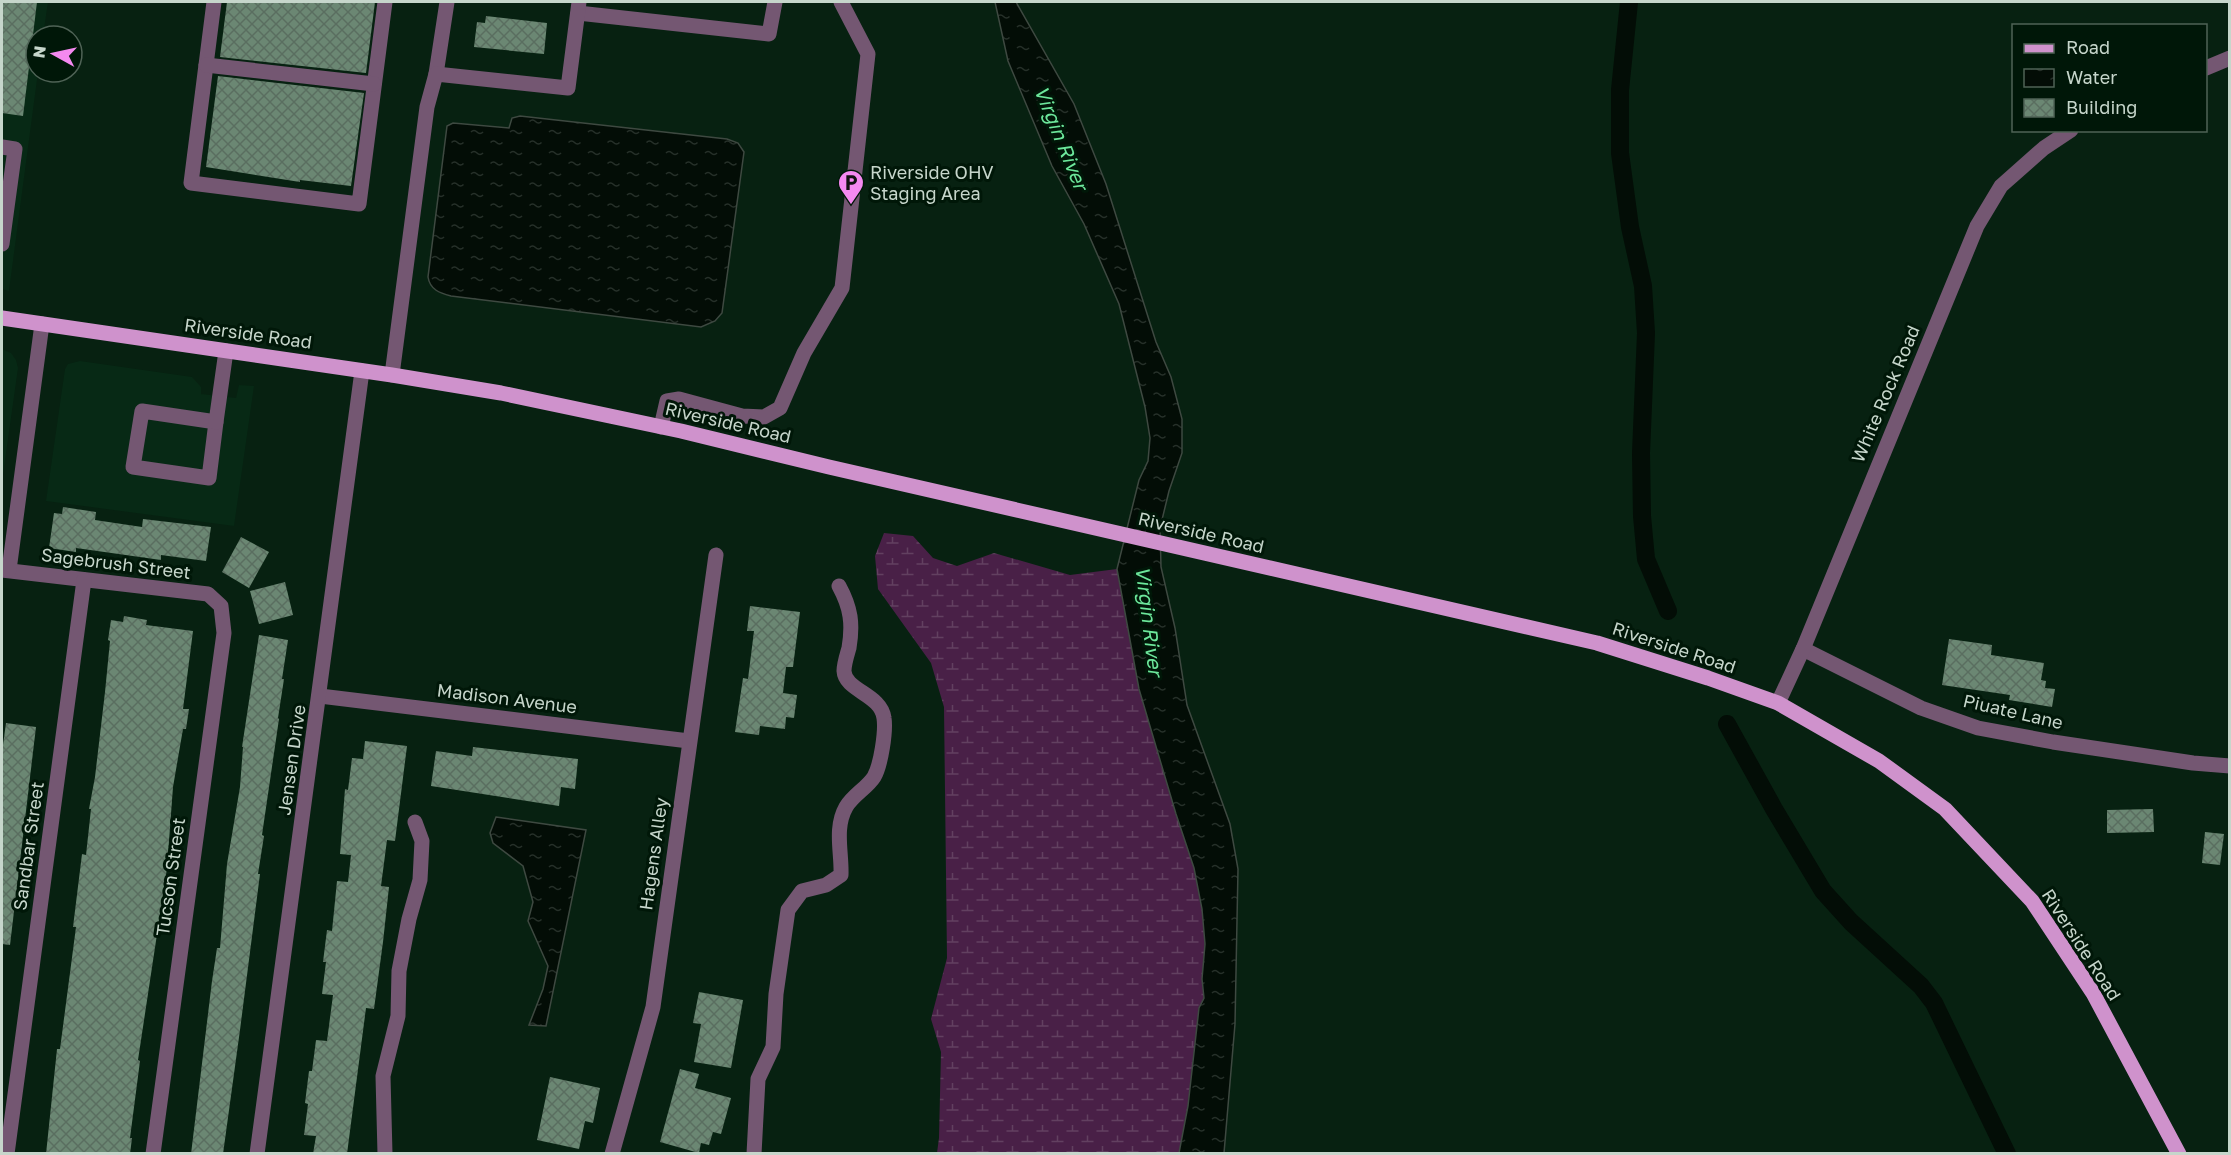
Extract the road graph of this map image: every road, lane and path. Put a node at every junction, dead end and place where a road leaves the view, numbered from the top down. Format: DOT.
graph roads {
  1 [pos="214,2"];
  2 [pos="385,2"];
  3 [pos="447,2"];
  4 [pos="775,2"];
  5 [pos="841,2"];
  6 [pos="579,8"];
  7 [pos="2229,58"];
  8 [pos="206,65"];
  9 [pos="2207,67"];
  10 [pos="436,74"];
  11 [pos="374,84"];
  12 [pos="2068,132"];
  13 [pos="2,147"];
  14 [pos="2,244"];
  15 [pos="2,318"];
  16 [pos="42,324"];
  17 [pos="226,351"];
  18 [pos="362,371"];
  19 [pos="392,375"];
  20 [pos="216,422"];
  21 [pos="661,427"];
  22 [pos="716,555"];
  23 [pos="5,570"];
  24 [pos="84,580"];
  25 [pos="839,586"];
  26 [pos="221,606"];
  27 [pos="1803,649"];
  28 [pos="320,696"];
  29 [pos="1778,703"];
  30 [pos="688,741"];
  31 [pos="2229,766"];
  32 [pos="415,822"];
  33 [pos="7,1154"];
  34 [pos="153,1154"];
  35 [pos="257,1154"];
  36 [pos="385,1154"];
  37 [pos="612,1154"];
  38 [pos="754,1154"];
  39 [pos="2179,1154"];
  1 -- 8 [label="street"];
  2 -- 11 [label="street"];
  3 -- 10 [label="street"];
  4 -- 6 [label="street"];
  5 -- 21 [label="street"];
  6 -- 10 [label="street"];
  7 -- 9 [label="street"];
  8 -- 11 [label="street"];
  8 -- 11 [label="street"];
  10 -- 19 [label="street"];
  12 -- 27 [label="street, White Rock Road"];
  13 -- 14 [label="street"];
  15 -- 16 [label="main road, Riverside Road"];
  16 -- 17 [label="main road, Riverside Road"];
  16 -- 23 [label="street"];
  17 -- 18 [label="main road, Riverside Road"];
  17 -- 20 [label="street"];
  18 -- 19 [label="main road, Riverside Road"];
  18 -- 28 [label="street, Jensen Drive"];
  19 -- 21 [label="main road, Riverside Road"];
  20 -- 20 [label="street"];
  21 -- 29 [label="main road, Riverside Road"];
  22 -- 30 [label="street, Hagens Alley"];
  23 -- 24 [label="street, Sagebrush Street"];
  24 -- 26 [label="street, Sagebrush Street"];
  24 -- 33 [label="street, Sandbar Street"];
  25 -- 38 [label="street"];
  26 -- 34 [label="street, Tucson Street"];
  27 -- 29 [label="street, White Rock Road"];
  27 -- 31 [label="street, Piuate Lane"];
  28 -- 30 [label="street, Madison Avenue"];
  28 -- 35 [label="street, Jensen Drive"];
  29 -- 39 [label="main road, Riverside Road"];
  30 -- 37 [label="street, Hagens Alley"];
  32 -- 36 [label="street"];
}
